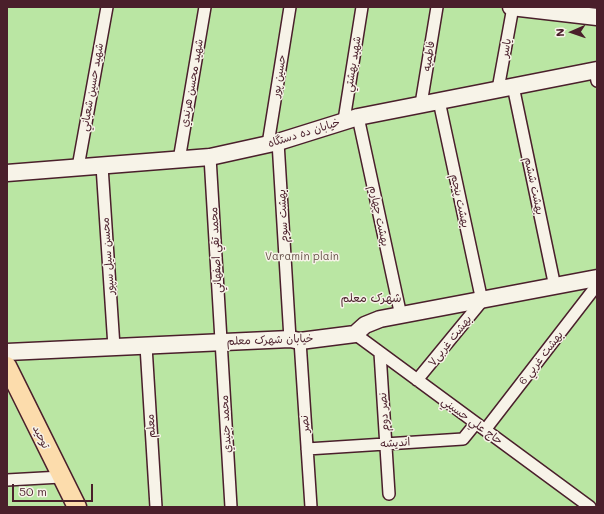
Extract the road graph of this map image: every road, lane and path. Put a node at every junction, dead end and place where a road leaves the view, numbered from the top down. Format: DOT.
graph roads {
  1 [pos="107,7"];
  2 [pos="205,7"];
  3 [pos="290,7"];
  4 [pos="362,7"];
  5 [pos="437,7"];
  6 [pos="512,7"];
  7 [pos="593,13"];
  8 [pos="596,74"];
  9 [pos="506,88"];
  10 [pos="439,101"];
  11 [pos="421,104"];
  12 [pos="351,118"];
  13 [pos="273,143"];
  14 [pos="210,157"];
  15 [pos="179,160"];
  16 [pos="102,166"];
  17 [pos="78,167"];
  18 [pos="7,173"];
  19 [pos="597,278"];
  20 [pos="597,285"];
  21 [pos="555,287"];
  22 [pos="482,301"];
  23 [pos="400,316"];
  24 [pos="355,334"];
  25 [pos="295,340"];
  26 [pos="221,342"];
  27 [pos="146,346"];
  28 [pos="114,347"];
  29 [pos="7,352"];
  30 [pos="380,353"];
  31 [pos="7,366"];
  32 [pos="417,380"];
  33 [pos="481,427"];
  34 [pos="386,444"];
  35 [pos="307,449"];
  36 [pos="61,477"];
  37 [pos="7,480"];
  38 [pos="389,494"];
  39 [pos="77,507"];
  40 [pos="156,507"];
  41 [pos="231,507"];
  42 [pos="311,507"];
  43 [pos="590,507"];
  1 -- 17 [label="street, شهيد حسين شعباني"];
  2 -- 15 [label="street, شهيد محسن هرندي"];
  3 -- 13 [label="street, حسين پور"];
  4 -- 12 [label="street, شهيد بهشتي"];
  5 -- 11 [label="street, فاطميه"];
  6 -- 7 [label="street"];
  6 -- 9 [label="street, یاسر"];
  8 -- 9 [label="street, خیابان ده دستگاه"];
  9 -- 10 [label="street, خیابان ده دستگاه"];
  9 -- 21 [label="street, بهشت ششم"];
  10 -- 11 [label="street, خیابان ده دستگاه"];
  10 -- 22 [label="street, بهشت پنجم"];
  11 -- 12 [label="street, خیابان ده دستگاه"];
  12 -- 13 [label="street, خیابان ده دستگاه"];
  12 -- 23 [label="street, بهشت چهارم"];
  13 -- 14 [label="street, خیابان ده دستگاه"];
  13 -- 25 [label="street, بهشت سوم"];
  14 -- 15 [label="street, خیابان ده دستگاه"];
  14 -- 26 [label="street, محمد تقي اصفهاني"];
  15 -- 16 [label="street, خیابان ده دستگاه"];
  16 -- 17 [label="street, خیابان ده دستگاه"];
  16 -- 28 [label="street, محسن سيل سپور"];
  17 -- 18 [label="street, خیابان ده دستگاه"];
  19 -- 21 [label="street, خیابان شهرک معلم"];
  20 -- 33 [label="street, بهشت غربي 6"];
  21 -- 22 [label="street, خیابان شهرک معلم"];
  22 -- 23 [label="street, خیابان شهرک معلم"];
  22 -- 32 [label="street, بهشت غربی۷"];
  23 -- 24 [label="street, خیابان شهرک معلم"];
  24 -- 25 [label="street, خیابان شهرک معلم"];
  24 -- 30 [label="street, حاج علي حسيني"];
  25 -- 26 [label="street, خیابان شهرک معلم"];
  25 -- 35 [label="street, نصر"];
  26 -- 27 [label="street, خیابان شهرک معلم"];
  26 -- 41 [label="street, محمد جنيدي"];
  27 -- 28 [label="street, خیابان شهرک معلم"];
  27 -- 40 [label="street, معلم"];
  28 -- 29 [label="street, خیابان شهرک معلم"];
  30 -- 32 [label="street, حاج علي حسيني"];
  30 -- 34 [label="street, نصر دوم"];
  31 -- 36 [label="main road, توحید"];
  32 -- 33 [label="street, حاج علي حسيني"];
  33 -- 34 [label="street, اندیشه"];
  33 -- 43 [label="street, حاج علي حسيني"];
  34 -- 35 [label="street, اندیشه"];
  34 -- 38 [label="street, نصر دوم"];
  35 -- 42 [label="street, نصر"];
  36 -- 37 [label="street"];
  36 -- 39 [label="main road, توحید"];
}
